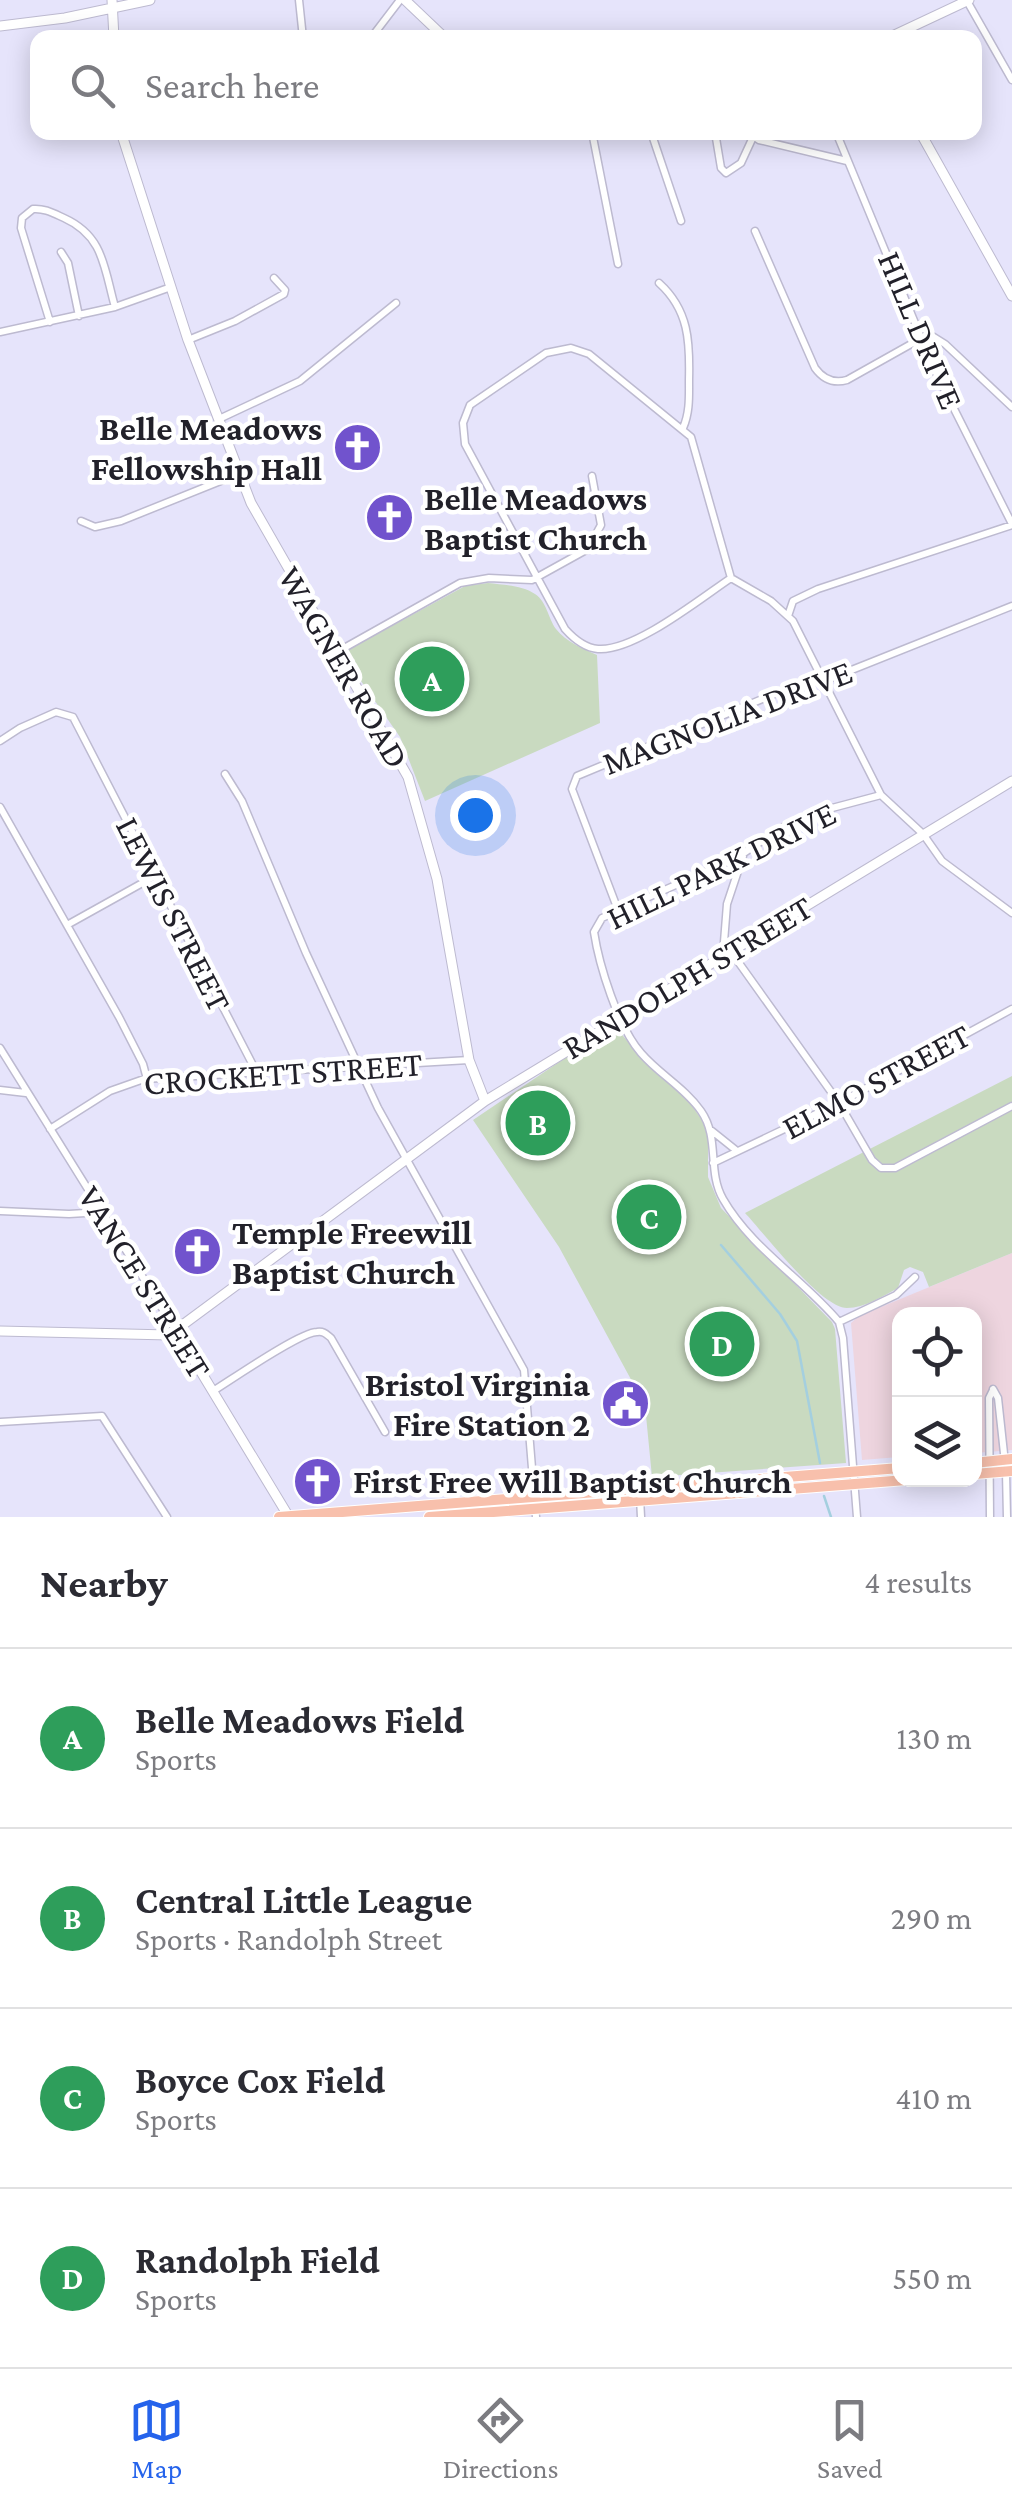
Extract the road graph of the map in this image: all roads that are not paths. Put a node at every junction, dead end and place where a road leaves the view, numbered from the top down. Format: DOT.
graph roads {
  1 [pos="150,0"];
  2 [pos="299,0"];
  3 [pos="402,0"];
  4 [pos="968,1"];
  5 [pos="112,4"];
  6 [pos="0,26"];
  7 [pos="114,30"];
  8 [pos="302,30"];
  9 [pos="378,30"];
  10 [pos="436,30"];
  11 [pos="905,30"];
  12 [pos="1012,80"];
  13 [pos="124,140"];
  14 [pos="594,140"];
  15 [pos="655,140"];
  16 [pos="716,140"];
  17 [pos="748,140"];
  18 [pos="769,140"];
  19 [pos="839,140"];
  20 [pos="924,140"];
  21 [pos="848,161"];
  22 [pos="681,221"];
  23 [pos="756,231"];
  24 [pos="61,252"];
  25 [pos="618,264"];
  26 [pos="274,278"];
  27 [pos="659,283"];
  28 [pos="170,287"];
  29 [pos="1012,296"];
  30 [pos="396,303"];
  31 [pos="115,306"];
  32 [pos="79,316"];
  33 [pos="50,322"];
  34 [pos="0,332"];
  35 [pos="922,335"];
  36 [pos="188,340"];
  37 [pos="1012,408"];
  38 [pos="218,420"];
  39 [pos="683,428"];
  40 [pos="238,474"];
  41 [pos="592,476"];
  42 [pos="80,521"];
  43 [pos="1012,525"];
  44 [pos="536,577"];
  45 [pos="732,578"];
  46 [pos="1012,606"];
  47 [pos="788,617"];
  48 [pos="337,652"];
  49 [pos="822,679"];
  50 [pos="0,741"];
  51 [pos="226,774"];
  52 [pos="1012,781"];
  53 [pos="881,795"];
  54 [pos="0,807"];
  55 [pos="923,834"];
  56 [pos="743,854"];
  57 [pos="155,876"];
  58 [pos="618,910"];
  59 [pos="1012,912"];
  60 [pos="67,925"];
  61 [pos="730,951"];
  62 [pos="1012,1008"];
  63 [pos="620,1016"];
  64 [pos="0,1048"];
  65 [pos="469,1060"];
  66 [pos="360,1068"];
  67 [pos="257,1073"];
  68 [pos="147,1079"];
  69 [pos="0,1090"];
  70 [pos="28,1093"];
  71 [pos="485,1101"];
  72 [pos="840,1103"];
  73 [pos="1012,1106"];
  74 [pos="50,1129"];
  75 [pos="711,1130"];
  76 [pos="738,1152"];
  77 [pos="407,1160"];
  78 [pos="713,1163"];
  79 [pos="0,1211"];
  80 [pos="102,1212"];
  81 [pos="915,1277"];
  82 [pos="839,1322"];
  83 [pos="176,1329"];
  84 [pos="0,1331"];
  85 [pos="212,1391"];
  86 [pos="0,1422"];
  87 [pos="385,1432"];
  88 [pos="982,1465"];
  89 [pos="1009,1466"];
  90 [pos="990,1467"];
  91 [pos="892,1470"];
  92 [pos="982,1470"];
  93 [pos="854,1478"];
  94 [pos="892,1479"];
  95 [pos="639,1494"];
  96 [pos="536,1507"];
  97 [pos="167,1517"];
  98 [pos="279,1517"];
  99 [pos="289,1517"];
  100 [pos="429,1517"];
  101 [pos="641,1517"];
  102 [pos="857,1517"];
  103 [pos="990,1517"];
  104 [pos="1006,1517"];
  1 -- 5 [label="street"];
  2 -- 8 [label="street"];
  3 -- 9 [label="street"];
  3 -- 10 [label="street"];
  4 -- 11 [label="street"];
  4 -- 12 [label="street"];
  5 -- 6 [label="street"];
  5 -- 7 [label="street"];
  13 -- 28 [label="street, WAGNER ROAD"];
  14 -- 25 [label="street"];
  15 -- 22 [label="street"];
  16 -- 17 [label="street"];
  18 -- 21 [label="street"];
  19 -- 21 [label="street, HILL DRIVE"];
  20 -- 29 [label="street"];
  21 -- 35 [label="street, HILL DRIVE"];
  23 -- 35 [label="street"];
  24 -- 32 [label="street"];
  26 -- 36 [label="street"];
  27 -- 39 [label="street"];
  28 -- 31 [label="street"];
  28 -- 36 [label="street, WAGNER ROAD"];
  30 -- 38 [label="street"];
  31 -- 32 [label="street"];
  31 -- 33 [label="street"];
  32 -- 33 [label="street"];
  33 -- 34 [label="street"];
  35 -- 37 [label="street"];
  35 -- 43 [label="street, HILL DRIVE"];
  36 -- 38 [label="street, WAGNER ROAD"];
  38 -- 40 [label="street, WAGNER ROAD"];
  39 -- 44 [label="street"];
  39 -- 45 [label="street"];
  40 -- 42 [label="street"];
  40 -- 48 [label="street, WAGNER ROAD"];
  41 -- 44 [label="street"];
  43 -- 47 [label="street"];
  44 -- 45 [label="street"];
  44 -- 48 [label="street"];
  45 -- 47 [label="street"];
  46 -- 49 [label="street, MAGNOLIA DRIVE"];
  47 -- 49 [label="street"];
  48 -- 65 [label="street, WAGNER ROAD"];
  49 -- 53 [label="street"];
  49 -- 58 [label="street, MAGNOLIA DRIVE"];
  50 -- 57 [label="street, LEWIS STREET"];
  51 -- 66 [label="street"];
  52 -- 55 [label="street, RANDOLPH STREET"];
  53 -- 55 [label="street"];
  53 -- 56 [label="street, HILL PARK DRIVE"];
  54 -- 60 [label="street"];
  55 -- 59 [label="street"];
  55 -- 61 [label="street, RANDOLPH STREET"];
  56 -- 58 [label="street, HILL PARK DRIVE"];
  56 -- 61 [label="street"];
  57 -- 60 [label="street"];
  57 -- 67 [label="street, LEWIS STREET"];
  58 -- 63 [label="street, HILL PARK DRIVE"];
  60 -- 68 [label="street"];
  61 -- 63 [label="street, RANDOLPH STREET"];
  61 -- 72 [label="street"];
  62 -- 72 [label="street, ELMO STREET"];
  63 -- 71 [label="street, RANDOLPH STREET"];
  63 -- 75 [label="street, ELMO STREET"];
  64 -- 70 [label="street, VANCE STREET"];
  65 -- 66 [label="street, CROCKETT STREET"];
  65 -- 71 [label="street, WAGNER ROAD"];
  66 -- 67 [label="street, CROCKETT STREET"];
  66 -- 77 [label="street"];
  67 -- 68 [label="street, CROCKETT STREET"];
  68 -- 74 [label="street, CROCKETT STREET"];
  69 -- 70 [label="street"];
  70 -- 74 [label="street, VANCE STREET"];
  71 -- 77 [label="street, RANDOLPH STREET"];
  72 -- 73 [label="street"];
  72 -- 76 [label="street, ELMO STREET"];
  74 -- 80 [label="street, VANCE STREET"];
  75 -- 76 [label="street, ELMO STREET"];
  75 -- 78 [label="street"];
  76 -- 78 [label="street, ELMO STREET"];
  77 -- 83 [label="street, RANDOLPH STREET"];
  77 -- 96 [label="street"];
  78 -- 82 [label="street"];
  79 -- 80 [label="street"];
  80 -- 83 [label="street, VANCE STREET"];
  81 -- 82 [label="street"];
  82 -- 93 [label="street"];
  83 -- 84 [label="street, RANDOLPH STREET"];
  83 -- 85 [label="street, VANCE STREET"];
  85 -- 87 [label="street"];
  85 -- 99 [label="street, VANCE STREET"];
  86 -- 97 [label="street"];
  88 -- 90 [label="main road"];
  89 -- 90 [label="main road"];
  89 -- 90 [label="street"];
  89 -- 104 [label="street"];
  90 -- 92 [label="main road"];
  90 -- 103 [label="street"];
  91 -- 93 [label="main road"];
  93 -- 94 [label="main road"];
  93 -- 95 [label="main road"];
  93 -- 102 [label="street"];
  95 -- 96 [label="main road"];
  95 -- 101 [label="street"];
  96 -- 99 [label="main road"];
  96 -- 100 [label="main road"];
  98 -- 99 [label="main road"];
}
